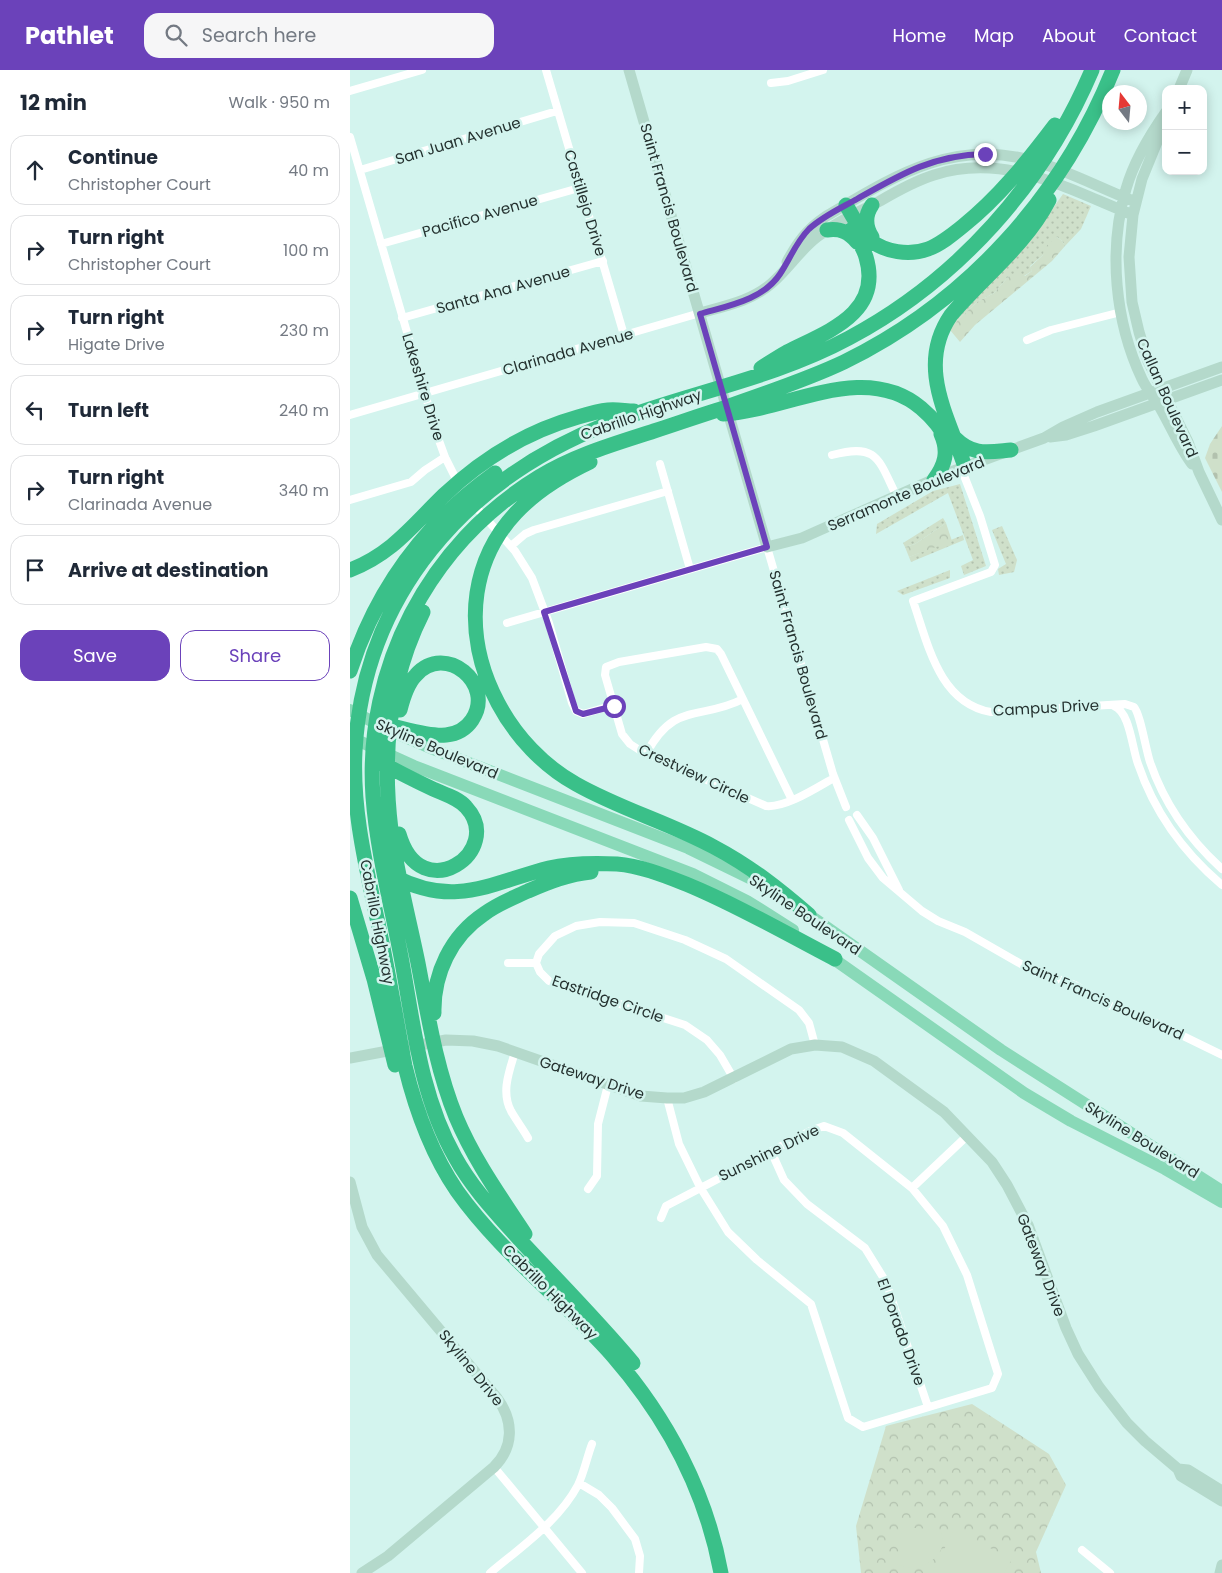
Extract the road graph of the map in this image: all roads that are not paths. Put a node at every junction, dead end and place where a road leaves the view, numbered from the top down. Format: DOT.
graph roads {
  1 [pos="546,70"];
  2 [pos="629,70"];
  3 [pos="1092,70"];
  4 [pos="1113,70"];
  5 [pos="1187,70"];
  6 [pos="417,71"];
  7 [pos="819,71"];
  8 [pos="771,83"];
  9 [pos="1181,85"];
  10 [pos="350,91"];
  11 [pos="557,111"];
  12 [pos="1162,118"];
  13 [pos="1162,130"];
  14 [pos="350,137"];
  15 [pos="1049,142"];
  16 [pos="360,170"];
  17 [pos="579,188"];
  18 [pos="1124,198"];
  19 [pos="1136,202"];
  20 [pos="872,205"];
  21 [pos="1040,207"];
  22 [pos="1121,210"];
  23 [pos="849,213"];
  24 [pos="1133,215"];
  25 [pos="827,230"];
  26 [pos="381,244"];
  27 [pos="887,248"];
  28 [pos="866,256"];
  29 [pos="603,261"];
  30 [pos="780,275"];
  31 [pos="1121,312"];
  32 [pos="700,314"];
  33 [pos="402,318"];
  34 [pos="624,335"];
  35 [pos="1028,340"];
  36 [pos="1222,366"];
  37 [pos="1222,380"];
  38 [pos="741,381"];
  39 [pos="1155,391"];
  40 [pos="424,394"];
  41 [pos="1162,402"];
  42 [pos="745,406"];
  43 [pos="646,411"];
  44 [pos="350,415"];
  45 [pos="930,416"];
  46 [pos="654,431"];
  47 [pos="955,438"];
  48 [pos="1044,438"];
  49 [pos="1011,450"];
  50 [pos="832,454"];
  51 [pos="445,457"];
  52 [pos="660,464"];
  53 [pos="961,468"];
  54 [pos="484,479"];
  55 [pos="934,480"];
  56 [pos="668,491"];
  57 [pos="896,496"];
  58 [pos="350,500"];
  59 [pos="445,513"];
  60 [pos="1222,520"];
  61 [pos="457,545"];
  62 [pos="511,546"];
  63 [pos="767,547"];
  64 [pos="690,569"];
  65 [pos="350,570"];
  66 [pos="544,612"];
  67 [pos="507,622"];
  68 [pos="350,671"];
  69 [pos="743,699"];
  70 [pos="1108,705"];
  71 [pos="614,706"];
  72 [pos="350,710"];
  73 [pos="371,721"];
  74 [pos="415,736"];
  75 [pos="350,737"];
  76 [pos="350,744"];
  77 [pos="646,754"];
  78 [pos="388,762"];
  79 [pos="414,773"];
  80 [pos="834,778"];
  81 [pos="388,781"];
  82 [pos="792,800"];
  83 [pos="846,807"];
  84 [pos="857,815"];
  85 [pos="848,820"];
  86 [pos="350,836"];
  87 [pos="1222,869"];
  88 [pos="666,877"];
  89 [pos="1222,885"];
  90 [pos="350,898"];
  91 [pos="907,899"];
  92 [pos="809,915"];
  93 [pos="834,959"];
  94 [pos="508,963"];
  95 [pos="536,963"];
  96 [pos="432,1019"];
  97 [pos="391,1021"];
  98 [pos="815,1045"];
  99 [pos="515,1052"];
  100 [pos="1222,1055"];
  101 [pos="350,1058"];
  102 [pos="734,1078"];
  103 [pos="608,1085"];
  104 [pos="667,1098"];
  105 [pos="967,1136"];
  106 [pos="528,1138"];
  107 [pos="771,1151"];
  108 [pos="350,1182"];
  109 [pos="700,1187"];
  110 [pos="912,1188"];
  111 [pos="588,1189"];
  112 [pos="1222,1191"];
  113 [pos="1222,1202"];
  114 [pos="355,1218"];
  115 [pos="661,1218"];
  116 [pos="545,1268"];
  117 [pos="928,1407"];
  118 [pos="592,1444"];
  119 [pos="494,1467"];
  120 [pos="1178,1469"];
  121 [pos="579,1483"];
  122 [pos="1222,1491"];
  123 [pos="1222,1501"];
  124 [pos="544,1527"];
  125 [pos="1082,1550"];
  126 [pos="1222,1565"];
  127 [pos="362,1573"];
  128 [pos="490,1573"];
  129 [pos="582,1573"];
  130 [pos="639,1573"];
  131 [pos="721,1573"];
  132 [pos="731,1573"];
  133 [pos="1110,1573"];
  134 [pos="1220,1573"];
  1 -- 11 [label="street, Castillejo Drive"];
  2 -- 32 [label="street, Saint Francis Boulevard"];
  3 -- 15 [label="highway"];
  4 -- 21 [label="highway"];
  5 -- 9 [label="street"];
  6 -- 10 [label="street"];
  7 -- 8 [label="street"];
  11 -- 16 [label="street, San Juan Avenue"];
  11 -- 17 [label="street, Castillejo Drive"];
  12 -- 18 [label="street, Callan Boulevard"];
  13 -- 19 [label="street, Callan Boulevard"];
  14 -- 16 [label="street, Lakeshire Drive"];
  15 -- 27 [label="highway"];
  15 -- 38 [label="highway, Cabrillo Highway"];
  16 -- 26 [label="street, Lakeshire Drive"];
  17 -- 26 [label="street, Pacifico Avenue"];
  17 -- 29 [label="street, Castillejo Drive"];
  18 -- 19 [label="street, Clarinada Avenue"];
  18 -- 22 [label="street, Callan Boulevard"];
  18 -- 23 [label="street, Clarinada Avenue"];
  19 -- 24 [label="street, Callan Boulevard"];
  20 -- 22 [label="street, Clarinada Avenue"];
  20 -- 23 [label="street, Clarinada Avenue"];
  20 -- 27 [label="highway"];
  21 -- 42 [label="highway"];
  21 -- 47 [label="highway"];
  22 -- 24 [label="street, Clarinada Avenue"];
  22 -- 31 [label="street, Callan Boulevard"];
  23 -- 25 [label="street, Clarinada Avenue"];
  23 -- 27 [label="highway"];
  23 -- 28 [label="highway"];
  23 -- 30 [label="street, Clarinada Avenue"];
  24 -- 39 [label="street, Callan Boulevard"];
  25 -- 28 [label="highway"];
  25 -- 30 [label="street, Clarinada Avenue"];
  26 -- 33 [label="street, Lakeshire Drive"];
  28 -- 38 [label="highway"];
  29 -- 33 [label="street, Santa Ana Avenue"];
  29 -- 34 [label="street, Castillejo Drive"];
  30 -- 32 [label="street, Clarinada Avenue"];
  31 -- 35 [label="street"];
  31 -- 39 [label="street, Callan Boulevard"];
  32 -- 34 [label="street, Clarinada Avenue"];
  32 -- 63 [label="street, Saint Francis Boulevard"];
  33 -- 40 [label="street, Lakeshire Drive"];
  34 -- 40 [label="street, Clarinada Avenue"];
  36 -- 39 [label="street, Serramonte Boulevard"];
  37 -- 41 [label="street, Serramonte Boulevard"];
  38 -- 43 [label="highway, Cabrillo Highway"];
  39 -- 41 [label="street, Callan Boulevard"];
  39 -- 48 [label="street, Serramonte Boulevard"];
  40 -- 44 [label="street, Clarinada Avenue"];
  40 -- 51 [label="street, Lakeshire Drive"];
  41 -- 48 [label="street, Serramonte Boulevard"];
  41 -- 60 [label="street, Callan Boulevard"];
  42 -- 45 [label="highway"];
  42 -- 46 [label="highway, Cabrillo Highway"];
  43 -- 54 [label="highway, Cabrillo Highway"];
  43 -- 54 [label="highway"];
  45 -- 53 [label="highway"];
  45 -- 55 [label="highway"];
  46 -- 61 [label="highway, Cabrillo Highway"];
  46 -- 92 [label="highway"];
  47 -- 49 [label="highway"];
  47 -- 53 [label="highway"];
  48 -- 49 [label="street, Serramonte Boulevard"];
  49 -- 53 [label="street, Serramonte Boulevard"];
  50 -- 57 [label="street"];
  51 -- 58 [label="street"];
  51 -- 62 [label="street, Lakeshire Drive"];
  52 -- 56 [label="street"];
  53 -- 55 [label="street, Serramonte Boulevard"];
  53 -- 70 [label="street, Campus Drive"];
  54 -- 59 [label="highway"];
  54 -- 59 [label="highway, Cabrillo Highway"];
  55 -- 57 [label="street, Serramonte Boulevard"];
  56 -- 62 [label="street"];
  56 -- 64 [label="street"];
  57 -- 63 [label="street, Serramonte Boulevard"];
  59 -- 65 [label="highway"];
  59 -- 68 [label="highway"];
  59 -- 97 [label="highway, Cabrillo Highway"];
  61 -- 78 [label="highway"];
  61 -- 116 [label="highway, Cabrillo Highway"];
  62 -- 66 [label="street, Lakeshire Drive"];
  63 -- 64 [label="street"];
  63 -- 80 [label="street, Saint Francis Boulevard"];
  64 -- 66 [label="street"];
  66 -- 67 [label="street"];
  66 -- 71 [label="street, Lakeshire Drive"];
  69 -- 71 [label="street, Crestview Circle"];
  69 -- 77 [label="street"];
  69 -- 82 [label="street, Crestview Circle"];
  70 -- 87 [label="street, Campus Drive"];
  70 -- 89 [label="street, Campus Drive"];
  71 -- 77 [label="street, Crestview Circle"];
  72 -- 73 [label="main road, Skyline Boulevard"];
  73 -- 74 [label="highway"];
  74 -- 78 [label="highway"];
  74 -- 92 [label="main road, Skyline Boulevard"];
  75 -- 79 [label="main road, Skyline Boulevard"];
  76 -- 79 [label="highway"];
  77 -- 82 [label="street, Crestview Circle"];
  78 -- 81 [label="highway"];
  79 -- 81 [label="highway"];
  79 -- 93 [label="main road, Skyline Boulevard"];
  80 -- 82 [label="street, Crestview Circle"];
  80 -- 83 [label="street, Saint Francis Boulevard"];
  81 -- 96 [label="highway"];
  84 -- 91 [label="street, Saint Francis Boulevard"];
  85 -- 91 [label="street, Saint Francis Boulevard"];
  86 -- 88 [label="highway"];
  88 -- 93 [label="highway"];
  88 -- 96 [label="highway"];
  90 -- 97 [label="highway"];
  91 -- 100 [label="street, Saint Francis Boulevard"];
  92 -- 112 [label="main road, Skyline Boulevard"];
  93 -- 113 [label="main road, Skyline Boulevard"];
  94 -- 95 [label="street"];
  95 -- 98 [label="street, Eastridge Circle"];
  95 -- 102 [label="street, Eastridge Circle"];
  96 -- 116 [label="highway"];
  97 -- 131 [label="highway, Cabrillo Highway"];
  98 -- 102 [label="street, Gateway Drive"];
  98 -- 105 [label="street, Gateway Drive"];
  99 -- 101 [label="street, Gateway Drive"];
  99 -- 103 [label="street, Gateway Drive"];
  99 -- 106 [label="street"];
  102 -- 104 [label="street, Gateway Drive"];
  103 -- 104 [label="street, Gateway Drive"];
  103 -- 111 [label="street"];
  104 -- 109 [label="street"];
  105 -- 110 [label="street"];
  105 -- 120 [label="street, Gateway Drive"];
  107 -- 109 [label="street, Sunshine Drive"];
  107 -- 110 [label="street, Sunshine Drive"];
  107 -- 117 [label="street, El Dorado Drive"];
  108 -- 114 [label="street, Skyline Drive"];
  109 -- 115 [label="street, Sunshine Drive"];
  109 -- 117 [label="street"];
  110 -- 117 [label="street, Sunshine Drive"];
  114 -- 119 [label="street, Skyline Drive"];
  116 -- 132 [label="highway, Cabrillo Highway"];
  118 -- 121 [label="street"];
  119 -- 124 [label="street"];
  119 -- 127 [label="street, Skyline Drive"];
  120 -- 122 [label="street, Gateway Drive"];
  120 -- 123 [label="street, Gateway Drive"];
  121 -- 124 [label="street"];
  121 -- 130 [label="street"];
  124 -- 128 [label="street"];
  124 -- 129 [label="street"];
  125 -- 133 [label="street"];
  126 -- 134 [label="street"];
}
